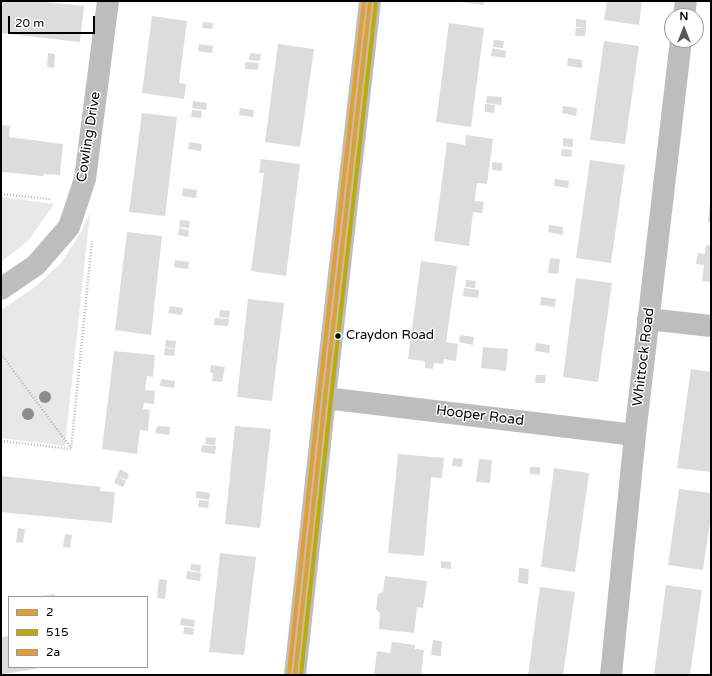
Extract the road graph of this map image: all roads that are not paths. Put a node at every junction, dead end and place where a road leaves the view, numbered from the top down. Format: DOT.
graph roads {
  1 [pos="108,1"];
  2 [pos="370,1"];
  3 [pos="680,48"];
  4 [pos="1,289"];
  5 [pos="648,319"];
  6 [pos="711,326"];
  7 [pos="325,398"];
  8 [pos="635,435"];
  9 [pos="295,675"];
  10 [pos="612,675"];
  1 -- 4 [label="street, Cowling Drive"];
  2 -- 7 [label="street"];
  3 -- 5 [label="street, Whittock Road"];
  5 -- 6 [label="street"];
  5 -- 8 [label="street, Whittock Road"];
  7 -- 8 [label="street, Hooper Road"];
  7 -- 9 [label="street"];
  8 -- 10 [label="street, Whittock Road"];
}
